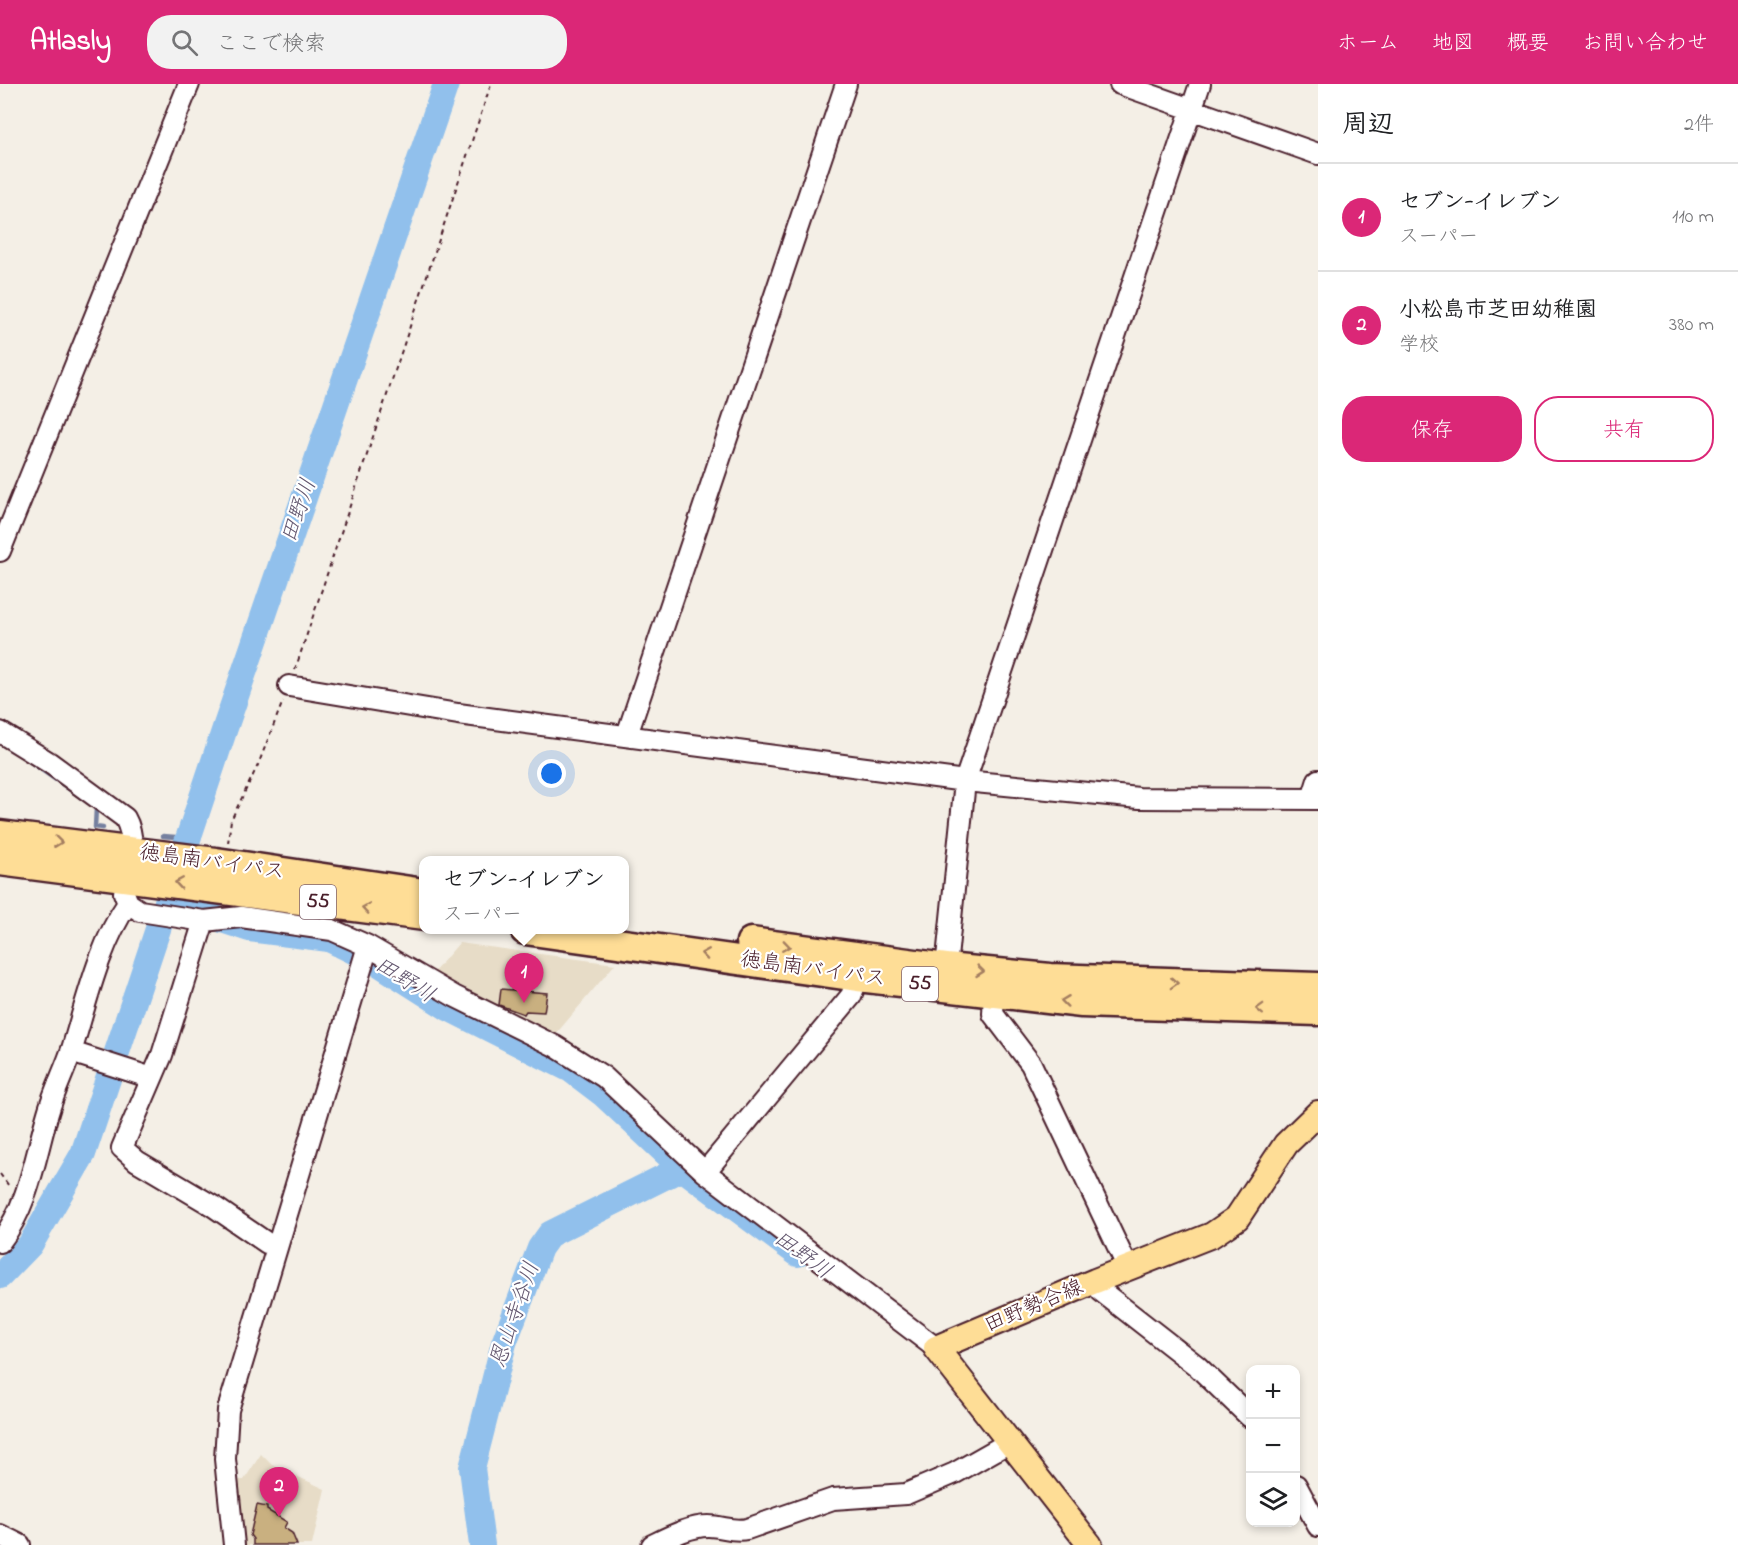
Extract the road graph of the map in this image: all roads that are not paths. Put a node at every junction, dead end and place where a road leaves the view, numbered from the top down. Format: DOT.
graph roads {
  1 [pos="189,84"];
  2 [pos="846,84"];
  3 [pos="1120,84"];
  4 [pos="1200,84"];
  5 [pos="1192,110"];
  6 [pos="1318,154"];
  7 [pos="0,551"];
  8 [pos="289,686"];
  9 [pos="0,732"];
  10 [pos="627,735"];
  11 [pos="965,781"];
  12 [pos="1316,792"];
  13 [pos="0,835"];
  14 [pos="0,861"];
  15 [pos="217,871"];
  16 [pos="137,879"];
  17 [pos="419,893"];
  18 [pos="419,915"];
  19 [pos="199,920"];
  20 [pos="629,925"];
  21 [pos="553,934"];
  22 [pos="365,953"];
  23 [pos="946,968"];
  24 [pos="858,977"];
  25 [pos="1318,987"];
  26 [pos="994,993"];
  27 [pos="1318,1011"];
  28 [pos="76,1053"];
  29 [pos="146,1076"];
  30 [pos="1318,1113"];
  31 [pos="705,1172"];
  32 [pos="0,1242"];
  33 [pos="276,1244"];
  34 [pos="1128,1268"];
  35 [pos="1097,1285"];
  36 [pos="936,1348"];
  37 [pos="1246,1412"];
  38 [pos="1008,1443"];
  39 [pos="1300,1492"];
  40 [pos="1318,1526"];
  41 [pos="0,1535"];
  42 [pos="20,1545"];
  43 [pos="234,1545"];
  44 [pos="652,1545"];
  45 [pos="1090,1545"];
  1 -- 7 [label="street"];
  2 -- 10 [label="street"];
  3 -- 5 [label="street"];
  4 -- 5 [label="street"];
  5 -- 6 [label="street"];
  5 -- 11 [label="street"];
  8 -- 10 [label="street"];
  9 -- 16 [label="street"];
  10 -- 11 [label="street"];
  11 -- 12 [label="street"];
  11 -- 23 [label="street"];
  13 -- 16 [label="highway, 徳島南バイパス / 55, one-way"];
  14 -- 16 [label="highway, 徳島南バイパス / 55"];
  15 -- 16 [label="highway, 徳島南バイパス / 55"];
  15 -- 17 [label="highway, 徳島南バイパス / 55"];
  18 -- 15 [label="highway, 徳島南バイパス / 55, one-way"];
  16 -- 19 [label="street"];
  16 -- 28 [label="street"];
  19 -- 22 [label="street"];
  19 -- 29 [label="street"];
  20 -- 23 [label="highway, 徳島南バイパス / 55, one-way"];
  24 -- 21 [label="highway, 徳島南バイパス / 55, one-way"];
  22 -- 31 [label="street"];
  22 -- 33 [label="street"];
  23 -- 25 [label="highway, 徳島南バイパス / 55, one-way"];
  24 -- 26 [label="highway, 徳島南バイパス / 55"];
  24 -- 31 [label="street"];
  27 -- 26 [label="highway, 徳島南バイパス / 55, one-way"];
  26 -- 34 [label="street"];
  28 -- 29 [label="street"];
  28 -- 32 [label="street"];
  29 -- 33 [label="street"];
  30 -- 34 [label="main road, 田野勢合線"];
  31 -- 36 [label="street"];
  33 -- 43 [label="street"];
  34 -- 35 [label="main road, 田野勢合線"];
  35 -- 36 [label="main road, 田野勢合線"];
  35 -- 37 [label="street"];
  36 -- 38 [label="main road"];
  38 -- 44 [label="street"];
  38 -- 45 [label="main road"];
  39 -- 40 [label="street"];
  41 -- 42 [label="street"];
}
